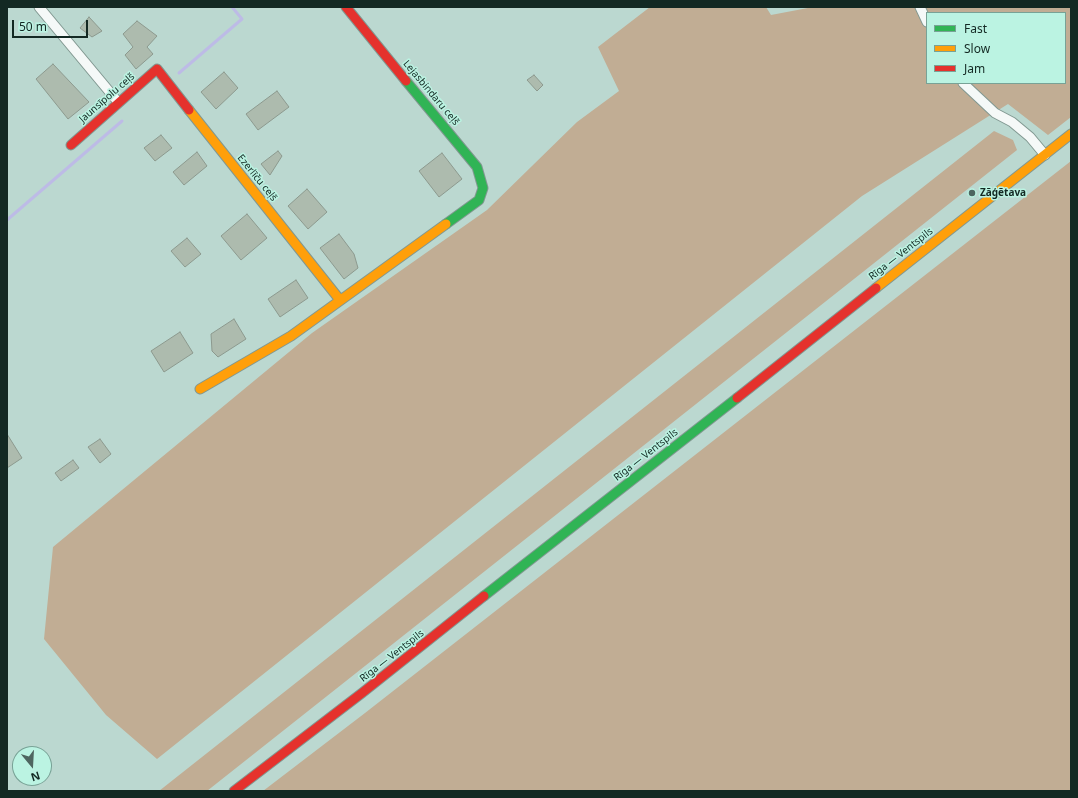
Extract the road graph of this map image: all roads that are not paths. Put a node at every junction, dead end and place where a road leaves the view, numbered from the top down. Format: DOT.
graph roads {
  1 [pos="39,7"];
  2 [pos="346,7"];
  3 [pos="920,7"];
  4 [pos="926,20"];
  5 [pos="157,69"];
  6 [pos="964,84"];
  7 [pos="118,102"];
  8 [pos="1071,134"];
  9 [pos="71,145"];
  10 [pos="1045,155"];
  11 [pos="340,300"];
  12 [pos="200,389"];
  13 [pos="234,791"];
  1 -- 7 [label="street"];
  2 -- 11 [label="main road, Lejasbindaru ceļš"];
  3 -- 4 [label="street"];
  5 -- 7 [label="main road, Jaunsīpolu ceļš"];
  5 -- 11 [label="main road, Ezerlīču ceļš"];
  6 -- 10 [label="street"];
  7 -- 9 [label="main road, Jaunsīpolu ceļš"];
  8 -- 10 [label="main road, Rīga — Ventspils"];
  10 -- 13 [label="main road, Rīga — Ventspils"];
  11 -- 12 [label="main road"];
}
